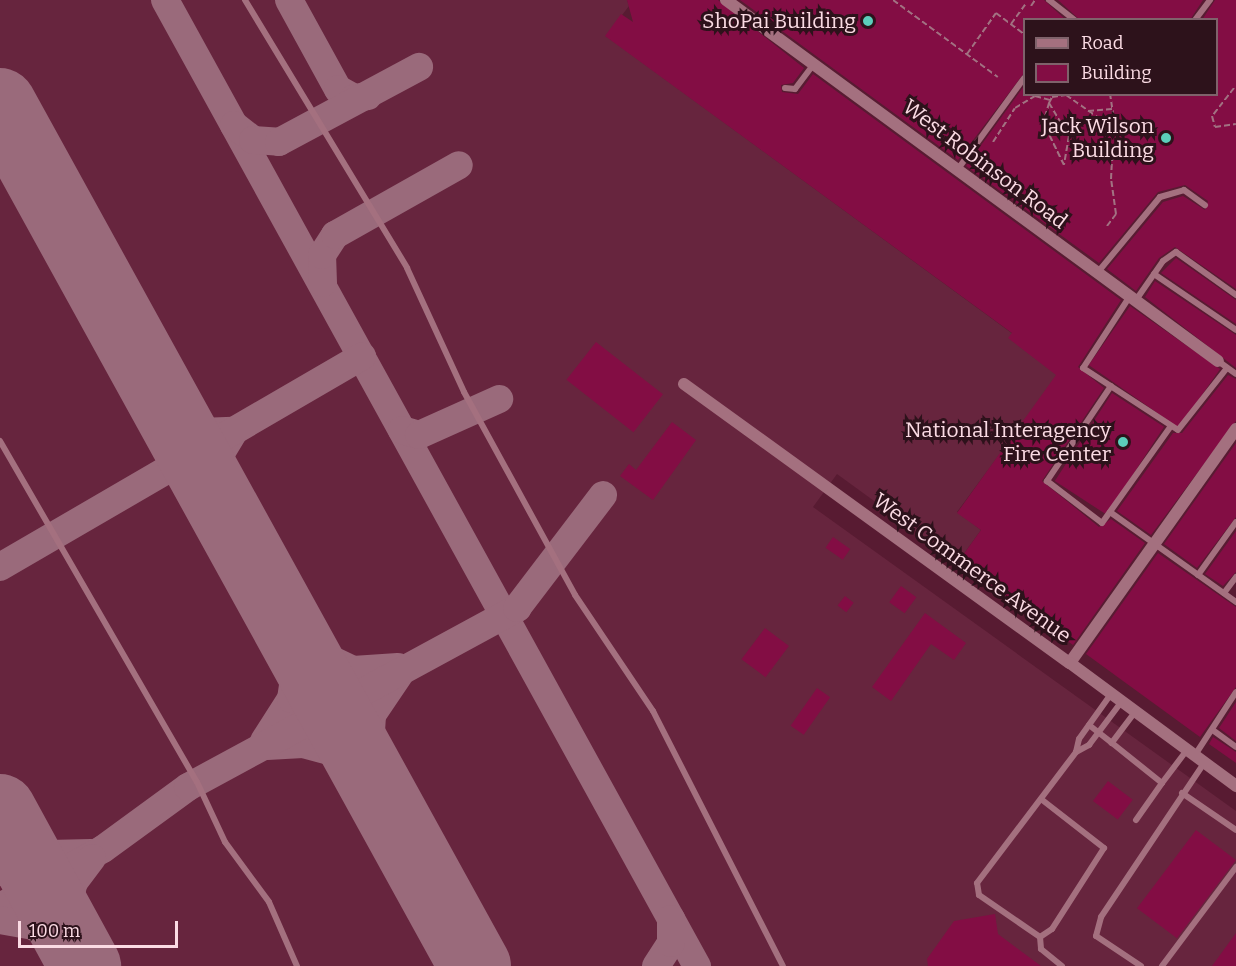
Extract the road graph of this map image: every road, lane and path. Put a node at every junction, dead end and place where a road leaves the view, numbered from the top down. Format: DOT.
graph roads {
  1 [pos="245,0"];
  2 [pos="726,0"];
  3 [pos="893,0"];
  4 [pos="1035,0"];
  5 [pos="1049,0"];
  6 [pos="1210,0"];
  7 [pos="1025,5"];
  8 [pos="1031,6"];
  9 [pos="1070,18"];
  10 [pos="1196,18"];
  11 [pos="1011,24"];
  12 [pos="1023,33"];
  13 [pos="967,54"];
  14 [pos="815,63"];
  15 [pos="998,77"];
  16 [pos="1023,79"];
  17 [pos="785,88"];
  18 [pos="1234,88"];
  19 [pos="1067,96"];
  20 [pos="1112,96"];
  21 [pos="1051,99"];
  22 [pos="1112,109"];
  23 [pos="1088,111"];
  24 [pos="1236,124"];
  25 [pos="1116,130"];
  26 [pos="993,141"];
  27 [pos="958,169"];
  28 [pos="1205,205"];
  29 [pos="1107,226"];
  30 [pos="1098,272"];
  31 [pos="1154,274"];
  32 [pos="1236,295"];
  33 [pos="1133,298"];
  34 [pos="1236,330"];
  35 [pos="1223,364"];
  36 [pos="1236,374"];
  37 [pos="684,384"];
  38 [pos="1111,386"];
  39 [pos="1171,426"];
  40 [pos="1236,429"];
  41 [pos="0,441"];
  42 [pos="1110,512"];
  43 [pos="1236,522"];
  44 [pos="1155,544"];
  45 [pos="1198,576"];
  46 [pos="1236,577"];
  47 [pos="1224,594"];
  48 [pos="1236,602"];
  49 [pos="1070,663"];
  50 [pos="1236,692"];
  51 [pos="1117,698"];
  52 [pos="1136,712"];
  53 [pos="1089,726"];
  54 [pos="1214,731"];
  55 [pos="1098,732"];
  56 [pos="1112,743"];
  57 [pos="1236,747"];
  58 [pos="1076,752"];
  59 [pos="1196,756"];
  60 [pos="1162,783"];
  61 [pos="1236,786"];
  62 [pos="1182,793"];
  63 [pos="1041,799"];
  64 [pos="1136,820"];
  65 [pos="1236,830"];
  66 [pos="1236,867"];
  67 [pos="1040,937"];
  68 [pos="297,966"];
  69 [pos="783,966"];
  70 [pos="1062,966"];
  71 [pos="1141,966"];
  72 [pos="1162,966"];
  1 -- 69 [label="lane"];
  2 -- 14 [label="street, West Robinson Road"];
  3 -- 13 [label="path"];
  4 -- 8 [label="path"];
  5 -- 9 [label="lane"];
  6 -- 10 [label="lane"];
  7 -- 11 [label="path"];
  11 -- 12 [label="path"];
  11 -- 13 [label="path"];
  13 -- 15 [label="path"];
  14 -- 17 [label="lane"];
  14 -- 27 [label="street, West Robinson Road"];
  16 -- 27 [label="lane"];
  18 -- 24 [label="path"];
  19 -- 23 [label="path"];
  20 -- 22 [label="path"];
  21 -- 21 [label="path"];
  21 -- 26 [label="path"];
  22 -- 23 [label="path"];
  22 -- 25 [label="path"];
  23 -- 25 [label="path"];
  25 -- 29 [label="path"];
  27 -- 30 [label="street, West Robinson Road"];
  28 -- 30 [label="lane"];
  30 -- 33 [label="street, West Robinson Road"];
  31 -- 32 [label="lane"];
  31 -- 33 [label="lane"];
  31 -- 34 [label="lane"];
  33 -- 35 [label="street, West Robinson Road"];
  33 -- 38 [label="lane"];
  35 -- 36 [label="lane"];
  35 -- 39 [label="lane"];
  37 -- 49 [label="street, West Commerce Avenue"];
  38 -- 39 [label="lane"];
  38 -- 42 [label="lane"];
  39 -- 42 [label="lane"];
  40 -- 44 [label="street"];
  41 -- 68 [label="lane"];
  42 -- 44 [label="lane"];
  43 -- 45 [label="lane"];
  44 -- 45 [label="lane"];
  44 -- 49 [label="street"];
  45 -- 47 [label="lane"];
  46 -- 47 [label="lane"];
  47 -- 48 [label="lane"];
  49 -- 51 [label="street, West Commerce Avenue"];
  50 -- 54 [label="lane"];
  51 -- 52 [label="street, West Commerce Avenue"];
  51 -- 53 [label="lane"];
  51 -- 55 [label="lane"];
  52 -- 56 [label="lane"];
  52 -- 59 [label="street, West Commerce Avenue"];
  53 -- 55 [label="lane"];
  53 -- 58 [label="lane"];
  54 -- 57 [label="lane"];
  54 -- 59 [label="lane"];
  55 -- 56 [label="lane"];
  55 -- 58 [label="lane"];
  56 -- 60 [label="lane"];
  58 -- 63 [label="lane"];
  59 -- 60 [label="lane"];
  59 -- 61 [label="street, West Commerce Avenue"];
  59 -- 62 [label="lane"];
  60 -- 64 [label="lane"];
  62 -- 65 [label="lane"];
  62 -- 71 [label="lane"];
  63 -- 67 [label="lane"];
  63 -- 67 [label="lane"];
  66 -- 72 [label="lane"];
  67 -- 70 [label="lane"];
}
